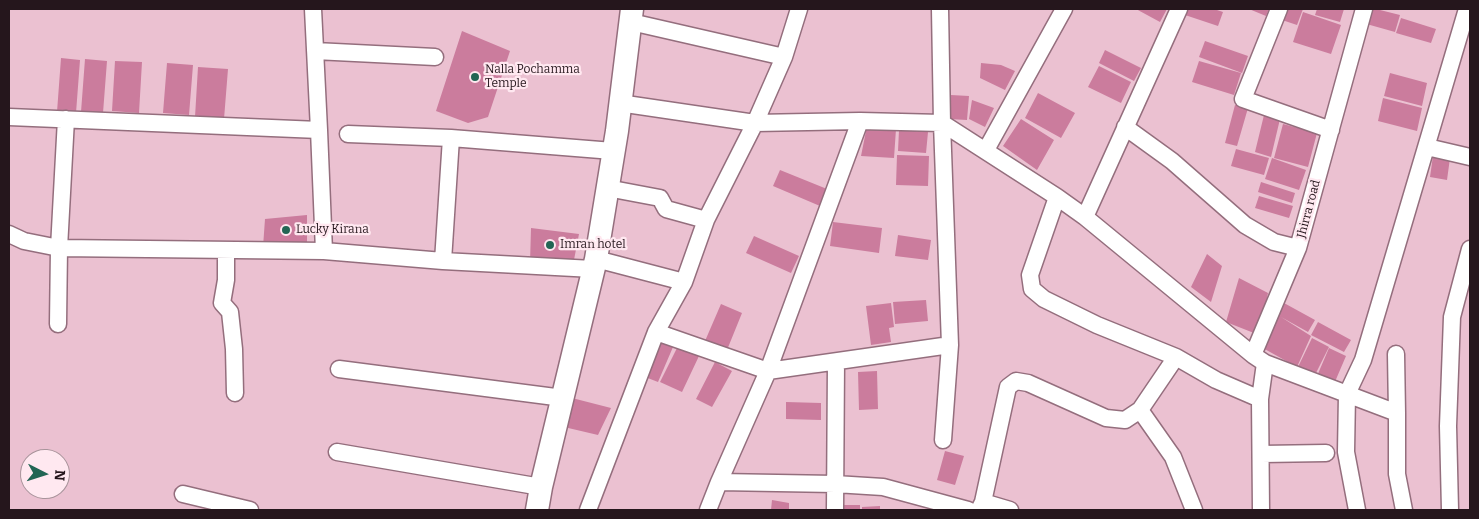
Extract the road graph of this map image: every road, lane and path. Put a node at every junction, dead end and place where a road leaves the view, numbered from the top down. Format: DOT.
graph roads {
  1 [pos="313,9"];
  2 [pos="799,9"];
  3 [pos="940,9"];
  4 [pos="1064,9"];
  5 [pos="1179,9"];
  6 [pos="1278,9"];
  7 [pos="1364,9"];
  8 [pos="1467,9"];
  9 [pos="631,15"];
  10 [pos="315,51"];
  11 [pos="435,57"];
  12 [pos="784,57"];
  13 [pos="619,103"];
  14 [pos="9,117"];
  15 [pos="66,119"];
  16 [pos="860,121"];
  17 [pos="755,123"];
  18 [pos="942,123"];
  19 [pos="1125,127"];
  20 [pos="319,130"];
  21 [pos="1331,130"];
  22 [pos="348,134"];
  23 [pos="451,138"];
  24 [pos="1427,147"];
  25 [pos="986,150"];
  26 [pos="613,151"];
  27 [pos="1470,157"];
  28 [pos="608,188"];
  29 [pos="1057,197"];
  30 [pos="1085,217"];
  31 [pos="706,220"];
  32 [pos="9,234"];
  33 [pos="59,248"];
  34 [pos="1298,248"];
  35 [pos="1470,248"];
  36 [pos="226,250"];
  37 [pos="324,251"];
  38 [pos="443,261"];
  39 [pos="594,264"];
  40 [pos="684,282"];
  41 [pos="58,324"];
  42 [pos="656,332"];
  43 [pos="950,345"];
  44 [pos="1396,354"];
  45 [pos="1176,358"];
  46 [pos="1259,359"];
  47 [pos="836,362"];
  48 [pos="339,369"];
  49 [pos="768,371"];
  50 [pos="235,393"];
  51 [pos="1347,394"];
  52 [pos="563,398"];
  53 [pos="1260,399"];
  54 [pos="1140,410"];
  55 [pos="1397,413"];
  56 [pos="943,440"];
  57 [pos="337,452"];
  58 [pos="1326,452"];
  59 [pos="1262,454"];
  60 [pos="719,482"];
  61 [pos="835,484"];
  62 [pos="541,487"];
  63 [pos="183,494"];
  64 [pos="981,506"];
  65 [pos="250,510"];
  66 [pos="537,510"];
  67 [pos="588,510"];
  68 [pos="708,510"];
  69 [pos="836,510"];
  70 [pos="968,510"];
  71 [pos="1010,510"];
  72 [pos="1194,510"];
  73 [pos="1261,510"];
  74 [pos="1357,510"];
  75 [pos="1404,510"];
  76 [pos="1450,510"];
  1 -- 10 [label="street"];
  2 -- 12 [label="street"];
  3 -- 18 [label="street"];
  4 -- 25 [label="street"];
  5 -- 19 [label="street"];
  6 -- 21 [label="street"];
  7 -- 21 [label="street, Jhirra road"];
  8 -- 24 [label="street"];
  9 -- 12 [label="street"];
  9 -- 13 [label="street"];
  10 -- 11 [label="street"];
  10 -- 20 [label="street"];
  12 -- 17 [label="street"];
  13 -- 17 [label="street"];
  13 -- 26 [label="street"];
  14 -- 15 [label="street"];
  15 -- 20 [label="street"];
  15 -- 33 [label="street"];
  16 -- 17 [label="street"];
  16 -- 18 [label="street"];
  16 -- 49 [label="street"];
  17 -- 31 [label="street"];
  18 -- 25 [label="street"];
  18 -- 43 [label="street"];
  19 -- 30 [label="street"];
  19 -- 34 [label="street"];
  20 -- 37 [label="street"];
  21 -- 34 [label="street, Jhirra road"];
  22 -- 23 [label="street"];
  23 -- 26 [label="street"];
  23 -- 38 [label="street"];
  24 -- 27 [label="street"];
  24 -- 51 [label="street"];
  25 -- 29 [label="street"];
  26 -- 28 [label="street"];
  28 -- 31 [label="street"];
  28 -- 39 [label="street"];
  29 -- 30 [label="street"];
  29 -- 45 [label="street"];
  30 -- 46 [label="street"];
  31 -- 40 [label="street"];
  32 -- 33 [label="street"];
  33 -- 36 [label="street"];
  33 -- 41 [label="street"];
  34 -- 46 [label="street, Jhirra road"];
  35 -- 76 [label="street"];
  36 -- 37 [label="street"];
  36 -- 50 [label="street"];
  37 -- 38 [label="street"];
  38 -- 39 [label="street"];
  39 -- 40 [label="street"];
  39 -- 52 [label="street"];
  40 -- 42 [label="street"];
  42 -- 49 [label="street"];
  42 -- 67 [label="street"];
  43 -- 47 [label="street"];
  43 -- 56 [label="street"];
  44 -- 55 [label="street"];
  45 -- 53 [label="street"];
  45 -- 54 [label="street"];
  46 -- 51 [label="street"];
  46 -- 53 [label="street, Jhirra road"];
  47 -- 49 [label="street"];
  47 -- 61 [label="street"];
  48 -- 52 [label="street"];
  49 -- 60 [label="street"];
  51 -- 55 [label="street"];
  51 -- 74 [label="street"];
  52 -- 62 [label="street"];
  53 -- 59 [label="street, Jhirra road"];
  54 -- 64 [label="street"];
  54 -- 72 [label="street"];
  55 -- 75 [label="street"];
  57 -- 62 [label="street"];
  58 -- 59 [label="street"];
  59 -- 73 [label="street, Jhirra road"];
  60 -- 61 [label="street"];
  60 -- 68 [label="street"];
  61 -- 69 [label="street"];
  61 -- 70 [label="street"];
  62 -- 66 [label="street"];
  63 -- 65 [label="street"];
  64 -- 71 [label="street"];
}
